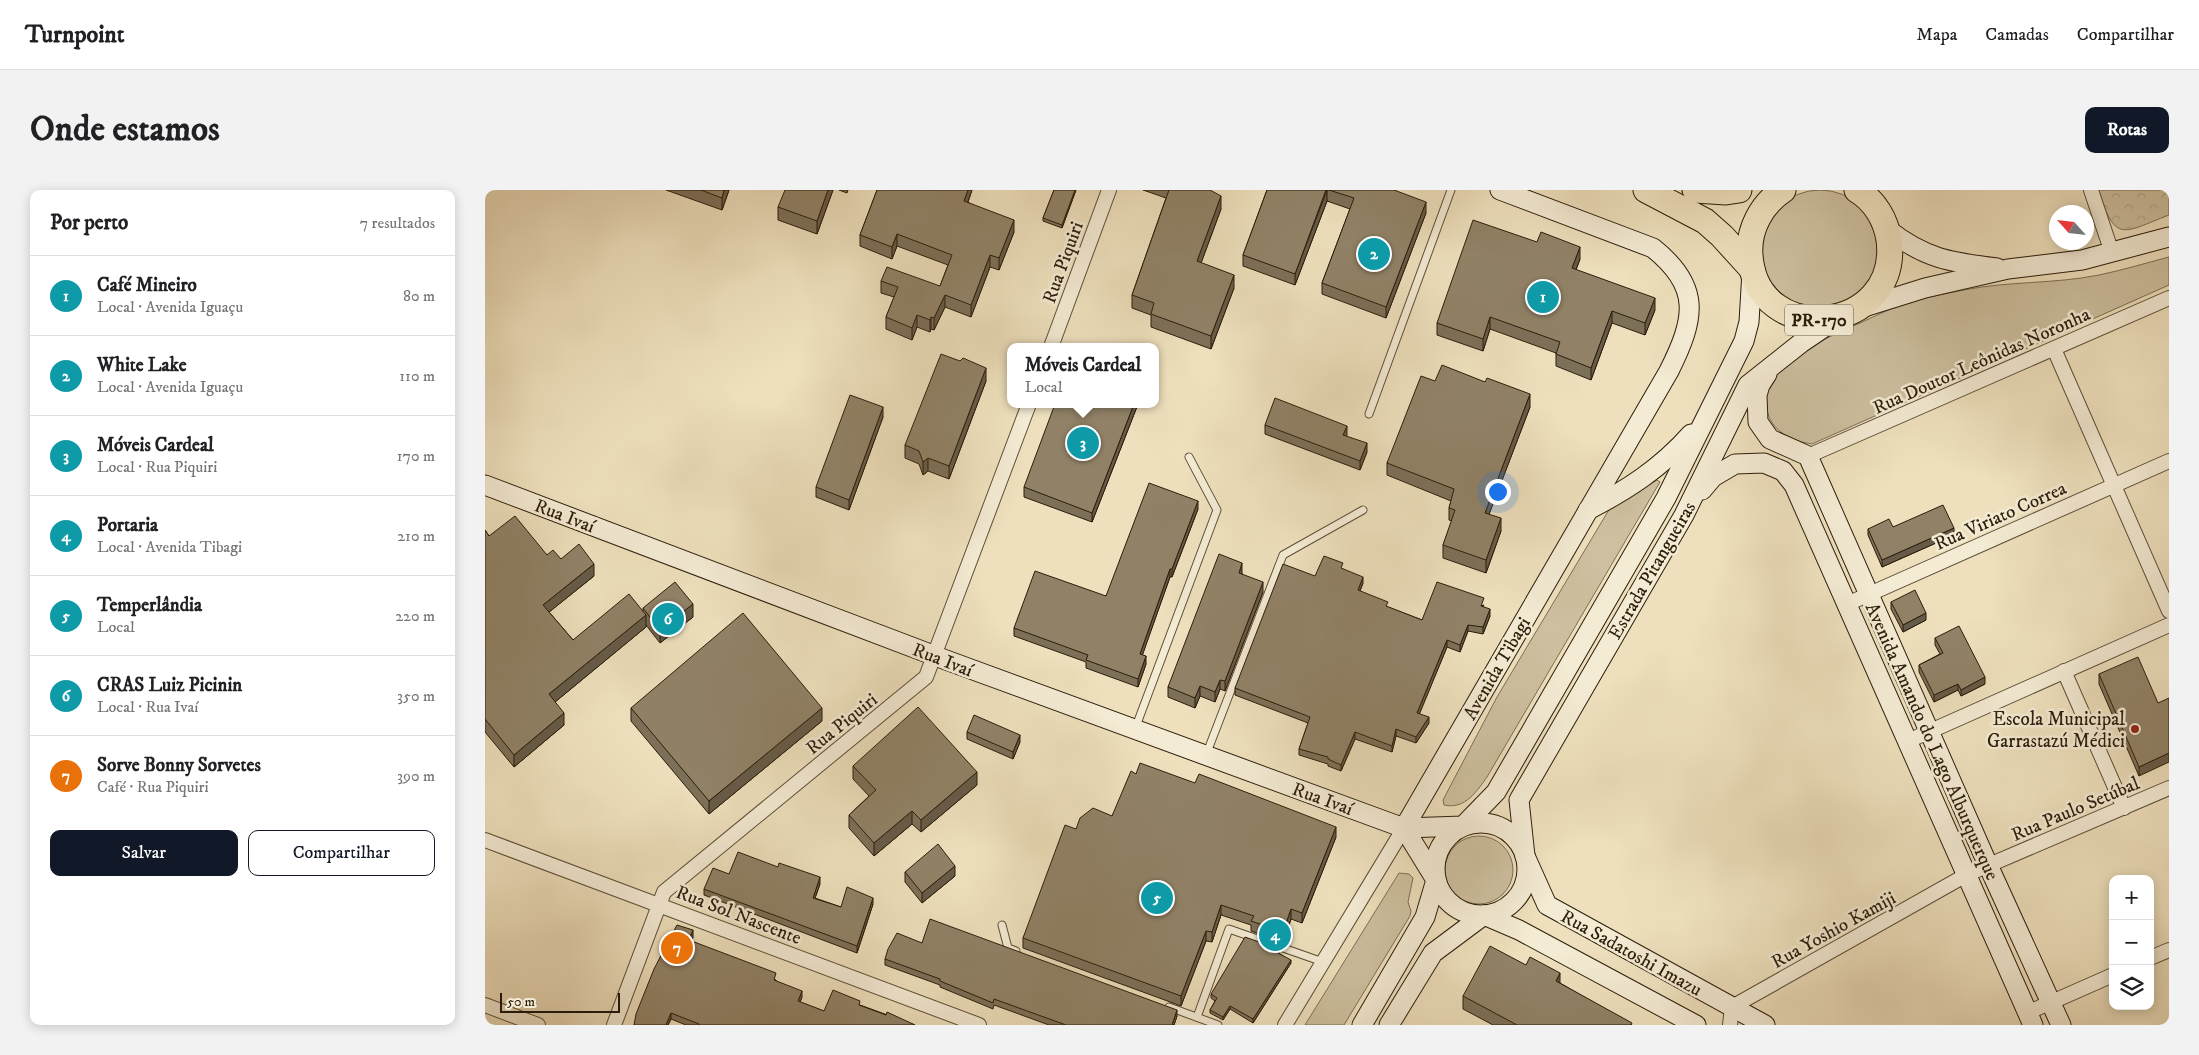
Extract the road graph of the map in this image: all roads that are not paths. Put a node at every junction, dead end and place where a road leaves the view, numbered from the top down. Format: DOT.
graph roads {
  1 [pos="1109,190"];
  2 [pos="1451,190"];
  3 [pos="1500,190"];
  4 [pos="1646,190"];
  5 [pos="1695,190"];
  6 [pos="1739,190"];
  7 [pos="1783,190"];
  8 [pos="1857,190"];
  9 [pos="1885,190"];
  10 [pos="2091,190"];
  11 [pos="1885,225"];
  12 [pos="2169,237"];
  13 [pos="2112,253"];
  14 [pos="1752,269"];
  15 [pos="2008,269"];
  16 [pos="2169,298"];
  17 [pos="1849,313"];
  18 [pos="1052,343"];
  19 [pos="2055,349"];
  20 [pos="1775,362"];
  21 [pos="1028,408"];
  22 [pos="1709,411"];
  23 [pos="1369,414"];
  24 [pos="1808,456"];
  25 [pos="1189,457"];
  26 [pos="2169,461"];
  27 [pos="485,485"];
  28 [pos="2115,485"];
  29 [pos="1363,510"];
  30 [pos="1588,510"];
  31 [pos="1684,515"];
  32 [pos="1868,594"];
  33 [pos="1847,604"];
  34 [pos="2169,611"];
  35 [pos="2169,625"];
  36 [pos="935,656"];
  37 [pos="2064,671"];
  38 [pos="1134,729"];
  39 [pos="1930,732"];
  40 [pos="1909,741"];
  41 [pos="1205,755"];
  42 [pos="2169,788"];
  43 [pos="2124,808"];
  44 [pos="1463,826"];
  45 [pos="1403,828"];
  46 [pos="485,840"];
  47 [pos="1525,856"];
  48 [pos="1988,866"];
  49 [pos="1967,874"];
  50 [pos="1435,880"];
  51 [pos="660,904"];
  52 [pos="1484,915"];
  53 [pos="1002,925"];
  54 [pos="2169,950"];
  55 [pos="1026,954"];
  56 [pos="2154,956"];
  57 [pos="1323,962"];
  58 [pos="2109,977"];
  59 [pos="2052,1002"];
  60 [pos="1161,1004"];
  61 [pos="485,1005"];
  62 [pos="1731,1016"];
  63 [pos="1197,1017"];
  64 [pos="2031,1019"];
  65 [pos="539,1025"];
  66 [pos="614,1025"];
  67 [pos="979,1025"];
  68 [pos="1218,1025"];
  69 [pos="1285,1025"];
  70 [pos="1362,1025"];
  71 [pos="1389,1025"];
  72 [pos="1696,1025"];
  73 [pos="1765,1025"];
  74 [pos="2061,1025"];
  1 -- 18 [label="street, Rua Piquiri"];
  2 -- 23 [label="lane"];
  3 -- 30 [label="street, Avenida Tibagi"];
  4 -- 14 [label="highway, PR-170"];
  5 -- 6 [label="highway"];
  7 -- 14 [label="highway, PR-170"];
  8 -- 11 [label="highway"];
  9 -- 11 [label="highway"];
  10 -- 13 [label="street"];
  11 -- 15 [label="street"];
  11 -- 17 [label="highway, PR-170"];
  12 -- 13 [label="street"];
  13 -- 15 [label="street"];
  14 -- 17 [label="highway, PR-170"];
  14 -- 22 [label="street, Estrada Pitangueiras"];
  15 -- 17 [label="street, Estrada Pitangueiras"];
  16 -- 19 [label="street, Rua Doutor Leônidas Noronha"];
  17 -- 20 [label="street, Estrada Pitangueiras"];
  19 -- 24 [label="street, Rua Doutor Leônidas Noronha"];
  19 -- 28 [label="street"];
  20 -- 24 [label="street"];
  20 -- 31 [label="street, Estrada Pitangueiras"];
  21 -- 36 [label="street, Rua Piquiri"];
  22 -- 30 [label="street"];
  22 -- 44 [label="street, Estrada Pitangueiras"];
  24 -- 32 [label="street, Avenida Amando do Lago Alburquerque"];
  25 -- 38 [label="lane"];
  26 -- 28 [label="street, Rua Viriato Correa"];
  27 -- 36 [label="street, Rua Ivaí"];
  28 -- 32 [label="street, Rua Viriato Correa"];
  28 -- 34 [label="street"];
  29 -- 41 [label="lane"];
  30 -- 45 [label="street, Avenida Tibagi"];
  31 -- 33 [label="street, Avenida Amando do Lago Alburquerque"];
  31 -- 47 [label="street, Estrada Pitangueiras"];
  32 -- 33 [label="street, Rua Viriato Correa"];
  32 -- 39 [label="street, Avenida Amando do Lago Alburquerque"];
  33 -- 40 [label="street, Avenida Amando do Lago Alburquerque"];
  35 -- 37 [label="street"];
  36 -- 38 [label="street, Rua Ivaí"];
  36 -- 51 [label="street, Rua Piquiri"];
  37 -- 39 [label="street"];
  37 -- 43 [label="street"];
  38 -- 41 [label="street, Rua Ivaí"];
  39 -- 40 [label="street"];
  39 -- 48 [label="street, Avenida Amando do Lago Alburquerque"];
  40 -- 49 [label="street, Avenida Amando do Lago Alburquerque"];
  41 -- 45 [label="street, Rua Ivaí"];
  42 -- 43 [label="street, Rua Paulo Setúbal"];
  43 -- 48 [label="street, Rua Paulo Setúbal"];
  44 -- 45 [label="street, Rua Ivaí"];
  44 -- 47 [label="street"];
  44 -- 50 [label="street"];
  45 -- 50 [label="street"];
  45 -- 57 [label="street, Avenida Tibagi"];
  46 -- 51 [label="street, Rua Sol Nascente"];
  47 -- 52 [label="street"];
  47 -- 62 [label="street, Rua Sadatoshi Imazu"];
  48 -- 49 [label="street, Rua Paulo Setúbal"];
  48 -- 59 [label="street, Avenida Amando do Lago Alburquerque"];
  49 -- 62 [label="street, Rua Yoshio Kamiji"];
  49 -- 64 [label="street, Avenida Amando do Lago Alburquerque"];
  50 -- 52 [label="street"];
  50 -- 70 [label="street"];
  51 -- 66 [label="street, Rua Piquiri"];
  51 -- 67 [label="street, Rua Sol Nascente"];
  52 -- 71 [label="street"];
  52 -- 72 [label="street, Rua Sadatoshi Imazu"];
  53 -- 55 [label="lane"];
  54 -- 56 [label="street"];
  57 -- 63 [label="lane"];
  57 -- 69 [label="street, Avenida Tibagi"];
  58 -- 59 [label="street"];
  59 -- 64 [label="street"];
  59 -- 74 [label="street, Avenida Amando do Lago Alburquerque"];
  60 -- 63 [label="lane"];
  61 -- 65 [label="street"];
  62 -- 73 [label="street, Rua Sadatoshi Imazu"];
  63 -- 68 [label="lane"];
}
